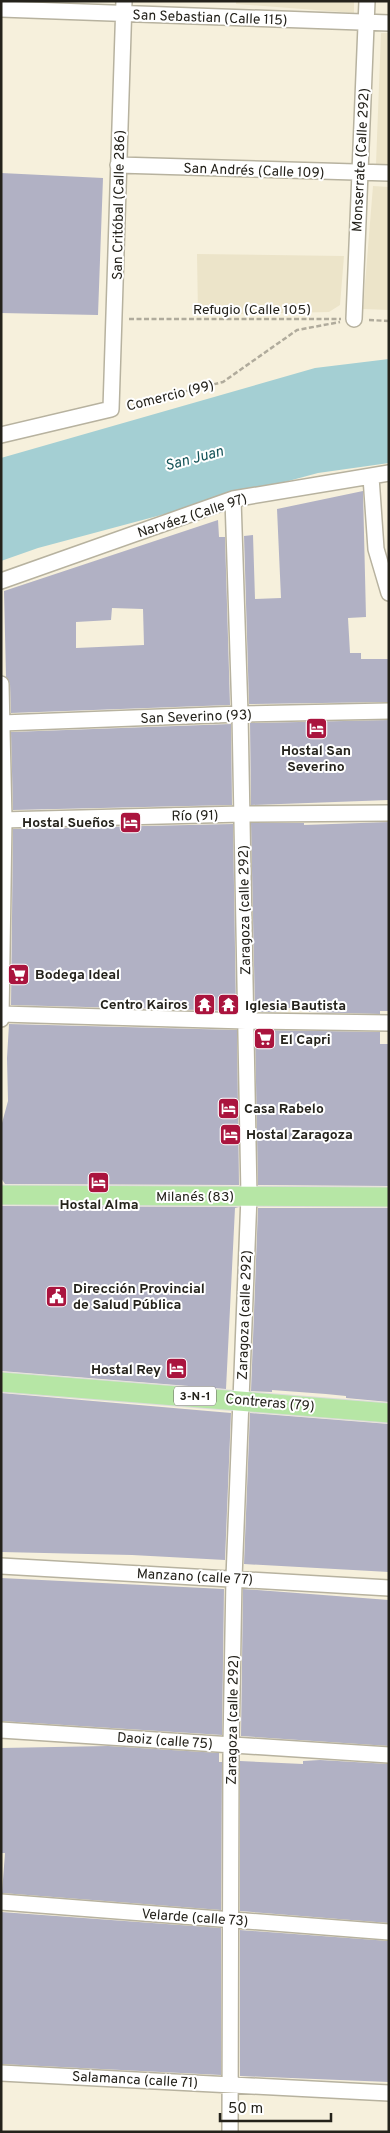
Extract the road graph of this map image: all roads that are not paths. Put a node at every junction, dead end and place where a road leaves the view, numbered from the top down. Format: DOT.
graph roads {
  1 [pos="367,1"];
  2 [pos="123,8"];
  3 [pos="1,10"];
  4 [pos="366,23"];
  5 [pos="389,23"];
  6 [pos="118,165"];
  7 [pos="359,173"];
  8 [pos="389,173"];
  9 [pos="354,319"];
  10 [pos="111,409"];
  11 [pos="1,435"];
  12 [pos="389,473"];
  13 [pos="370,477"];
  14 [pos="233,499"];
  15 [pos="1,581"];
  16 [pos="389,593"];
  17 [pos="1,684"];
  18 [pos="389,712"];
  19 [pos="240,714"];
  20 [pos="2,723"];
  21 [pos="389,813"];
  22 [pos="242,814"];
  23 [pos="3,820"];
  24 [pos="1,1014"];
  25 [pos="1,1019"];
  26 [pos="246,1022"];
  27 [pos="389,1023"];
  28 [pos="1,1195"];
  29 [pos="249,1196"];
  30 [pos="389,1197"];
  31 [pos="1,1382"];
  32 [pos="241,1399"];
  33 [pos="389,1413"];
  34 [pos="1,1566"];
  35 [pos="234,1578"];
  36 [pos="389,1588"];
  37 [pos="1,1730"];
  38 [pos="231,1745"];
  39 [pos="389,1755"];
  40 [pos="1,1902"];
  41 [pos="231,1919"];
  42 [pos="389,1932"];
  43 [pos="1,2072"];
  44 [pos="230,2083"];
  45 [pos="389,2093"];
  46 [pos="230,2132"];
  1 -- 4 [label="street, Monserrate (Calle 292)"];
  2 -- 3 [label="street, San Sebastian (Calle 115)"];
  2 -- 4 [label="street, San Sebastian (Calle 115)"];
  2 -- 6 [label="street, San Critóbal (Calle 286)"];
  4 -- 5 [label="street, San Sebastian (Calle 115)"];
  4 -- 7 [label="street, Monserrate (Calle 292)"];
  6 -- 7 [label="street, San Andrés (Calle 109)"];
  6 -- 10 [label="street, San Critóbal (Calle 286)"];
  7 -- 8 [label="street, San Andrés (Calle 109)"];
  7 -- 9 [label="street, Monserrate (Calle 292)"];
  10 -- 11 [label="street, Comercio (99)"];
  12 -- 13 [label="street, Narváez (Calle 97)"];
  13 -- 14 [label="street, Narváez (Calle 97)"];
  13 -- 16 [label="street"];
  14 -- 15 [label="street, Narváez (Calle 97)"];
  14 -- 19 [label="street, Zaragoza (calle 292)"];
  17 -- 20 [label="street"];
  18 -- 19 [label="street, San Severino (93)"];
  19 -- 20 [label="street, San Severino (93)"];
  19 -- 22 [label="street, Zaragoza (calle 292)"];
  20 -- 23 [label="street"];
  21 -- 22 [label="street, Río (91)"];
  22 -- 23 [label="street, Río (91)"];
  22 -- 26 [label="street, Zaragoza (calle 292)"];
  23 -- 24 [label="street"];
  24 -- 25 [label="street"];
  24 -- 26 [label="street"];
  26 -- 27 [label="street"];
  26 -- 29 [label="street, Zaragoza (calle 292)"];
  28 -- 29 [label="main road, Milanés (83)"];
  29 -- 30 [label="main road, Milanés (83)"];
  29 -- 32 [label="street, Zaragoza (calle 292)"];
  31 -- 32 [label="main road, Contreras (79) / 3-N-1"];
  32 -- 33 [label="main road, Contreras (79) / 3-N-1"];
  32 -- 35 [label="street, Zaragoza (calle 292)"];
  34 -- 35 [label="street, Manzano (calle 77)"];
  35 -- 36 [label="street, Manzano (calle 77)"];
  35 -- 38 [label="street, Zaragoza (calle 292)"];
  37 -- 38 [label="street, Daoiz (calle 75)"];
  38 -- 39 [label="street, Daoiz (calle 75)"];
  38 -- 41 [label="street, Zaragoza (calle 292)"];
  40 -- 41 [label="street, Velarde (calle 73)"];
  41 -- 42 [label="street, Velarde (calle 73)"];
  41 -- 44 [label="street, Zaragoza (calle 292)"];
  43 -- 44 [label="street, Salamanca (calle 71)"];
  44 -- 45 [label="street, Salamanca (calle 71)"];
  44 -- 46 [label="street, Zaragoza (calle 292)"];
}
